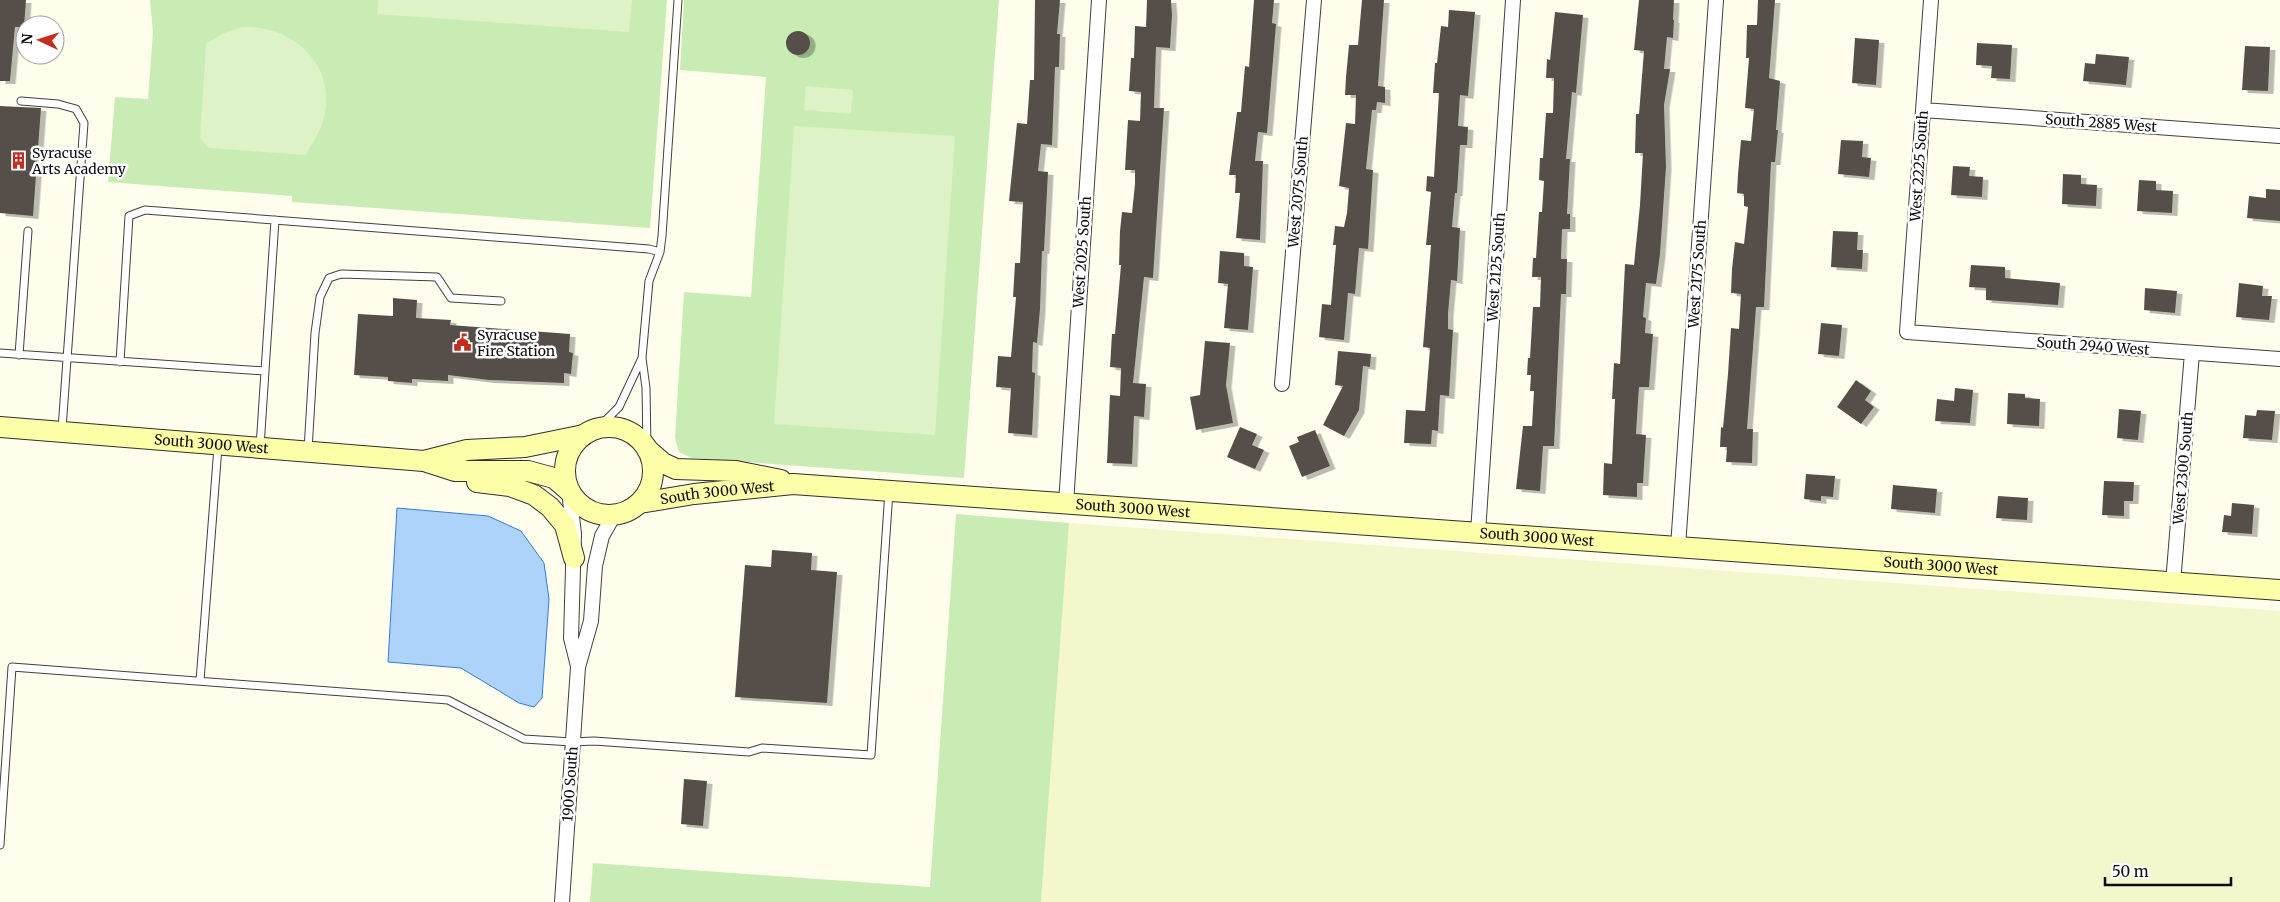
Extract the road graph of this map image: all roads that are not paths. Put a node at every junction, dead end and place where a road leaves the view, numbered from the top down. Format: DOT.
graph roads {
  1 [pos="678,0"];
  2 [pos="1099,0"];
  3 [pos="1314,0"];
  4 [pos="1513,0"];
  5 [pos="1716,0"];
  6 [pos="1931,0"];
  7 [pos="21,101"];
  8 [pos="1923,110"];
  9 [pos="2280,136"];
  10 [pos="275,220"];
  11 [pos="28,231"];
  12 [pos="660,252"];
  13 [pos="501,301"];
  14 [pos="1907,332"];
  15 [pos="0,353"];
  16 [pos="2192,353"];
  17 [pos="19,355"];
  18 [pos="67,358"];
  19 [pos="642,358"];
  20 [pos="2280,359"];
  21 [pos="120,362"];
  22 [pos="265,371"];
  23 [pos="1282,384"];
  24 [pos="0,428"];
  25 [pos="62,432"];
  26 [pos="590,432"];
  27 [pos="218,445"];
  28 [pos="260,448"];
  29 [pos="647,448"];
  30 [pos="308,452"];
  31 [pos="424,461"];
  32 [pos="455,471"];
  33 [pos="793,484"];
  34 [pos="569,491"];
  35 [pos="889,491"];
  36 [pos="640,503"];
  37 [pos="1066,504"];
  38 [pos="614,515"];
  39 [pos="1478,533"];
  40 [pos="1678,547"];
  41 [pos="574,558"];
  42 [pos="2173,583"];
  43 [pos="2280,590"];
  44 [pos="578,666"];
  45 [pos="200,681"];
  46 [pos="572,742"];
  47 [pos="0,844"];
  48 [pos="562,902"];
  1 -- 12 [label="lane"];
  2 -- 37 [label="street, West 2025 South"];
  3 -- 23 [label="street, West 2075 South"];
  4 -- 39 [label="street, West 2125 South"];
  5 -- 40 [label="street, West 2175 South"];
  6 -- 8 [label="street, West 2225 South"];
  7 -- 18 [label="lane"];
  8 -- 9 [label="street, South 2885 West"];
  8 -- 14 [label="street, West 2225 South"];
  10 -- 12 [label="lane"];
  10 -- 21 [label="lane"];
  10 -- 22 [label="lane"];
  11 -- 17 [label="lane"];
  12 -- 19 [label="lane"];
  13 -- 30 [label="lane"];
  14 -- 16 [label="street, South 2940 West"];
  15 -- 17 [label="lane"];
  16 -- 20 [label="street, South 2940 West"];
  16 -- 42 [label="street, West 2300 South"];
  17 -- 18 [label="lane"];
  18 -- 21 [label="lane"];
  18 -- 25 [label="lane"];
  19 -- 26 [label="lane"];
  19 -- 29 [label="lane"];
  21 -- 22 [label="lane"];
  22 -- 28 [label="lane"];
  24 -- 25 [label="street, South 3000 West"];
  25 -- 27 [label="street, South 3000 West"];
  26 -- 29 [label="street"];
  26 -- 31 [label="street, South 3000 West"];
  26 -- 34 [label="street"];
  27 -- 28 [label="street, South 3000 West"];
  27 -- 45 [label="lane"];
  28 -- 30 [label="street, South 3000 West"];
  29 -- 33 [label="street, South 3000 West"];
  29 -- 36 [label="street"];
  30 -- 31 [label="street, South 3000 West"];
  31 -- 32 [label="street, South 3000 West"];
  32 -- 34 [label="street, South 3000 West"];
  32 -- 41 [label="street"];
  33 -- 35 [label="street, South 3000 West"];
  33 -- 36 [label="street, South 3000 West"];
  34 -- 38 [label="street"];
  34 -- 41 [label="street"];
  35 -- 37 [label="street, South 3000 West"];
  35 -- 46 [label="lane"];
  36 -- 38 [label="street"];
  37 -- 39 [label="street, South 3000 West"];
  38 -- 44 [label="street"];
  39 -- 40 [label="street, South 3000 West"];
  40 -- 42 [label="street, South 3000 West"];
  41 -- 44 [label="street"];
  42 -- 43 [label="street, South 3000 West"];
  44 -- 46 [label="street, 1900 South"];
  45 -- 46 [label="lane"];
  45 -- 47 [label="lane"];
  46 -- 48 [label="street, 1900 South"];
}
